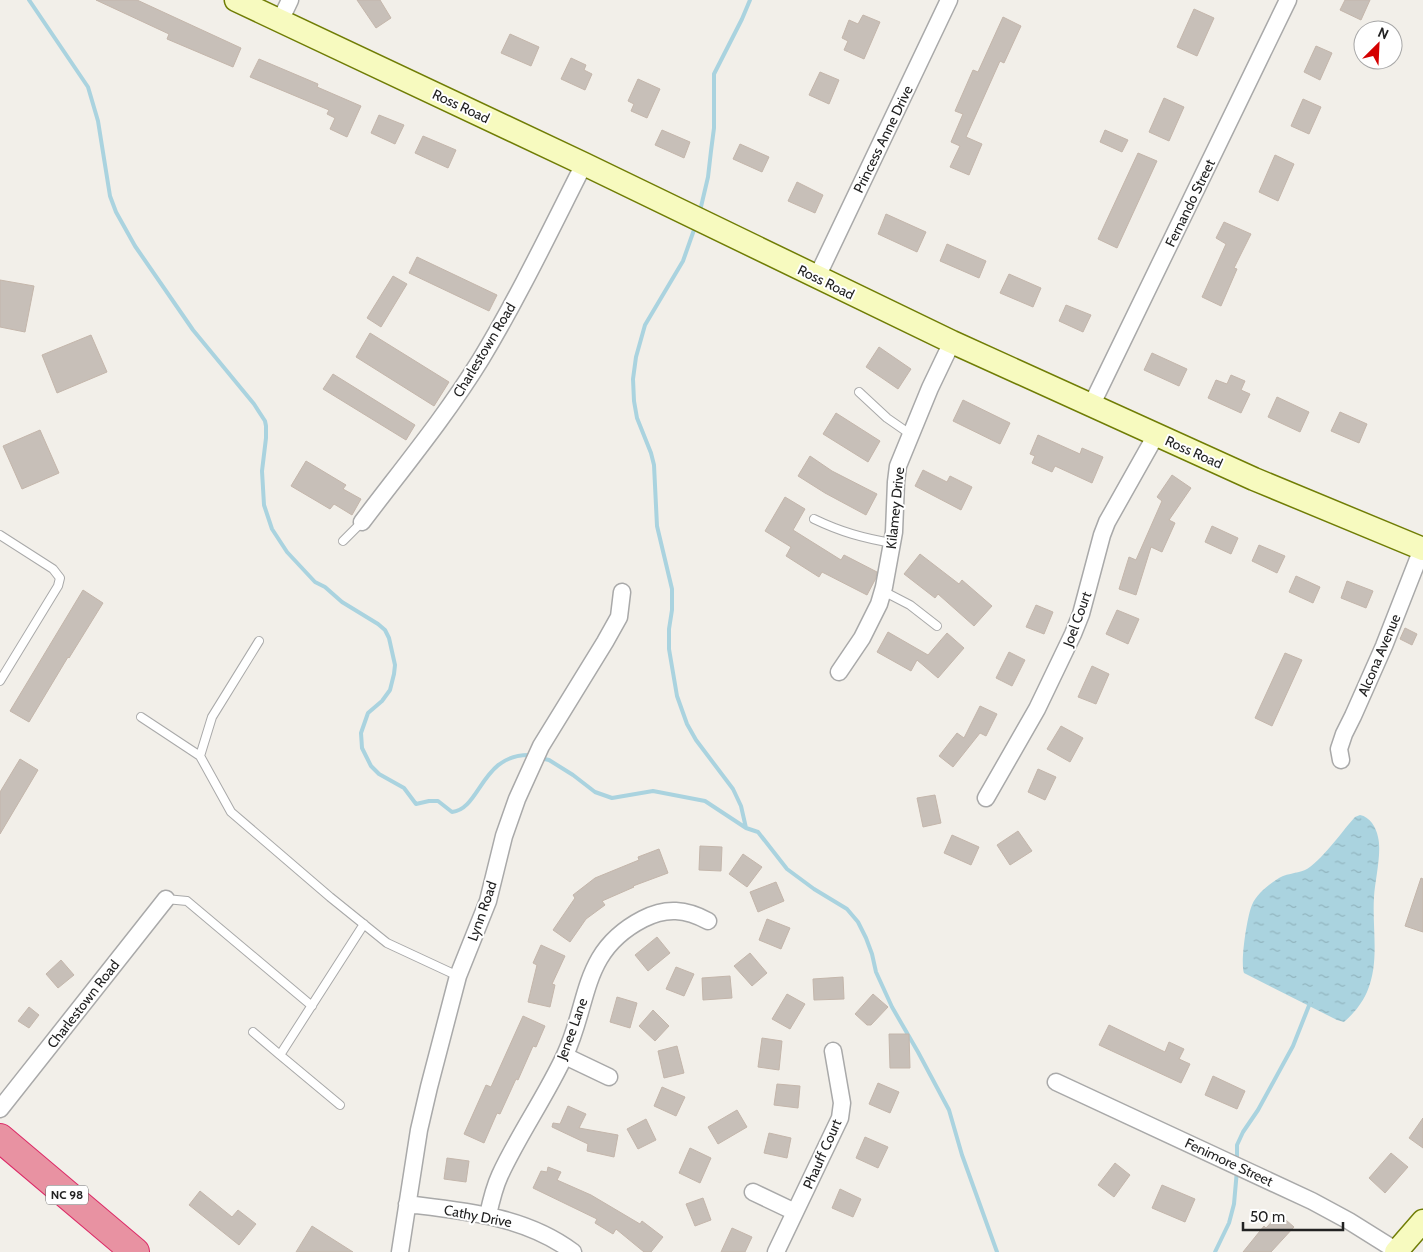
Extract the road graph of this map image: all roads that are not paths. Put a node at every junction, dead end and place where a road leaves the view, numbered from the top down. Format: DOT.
graph roads {
  1 [pos="236,0"];
  2 [pos="290,0"];
  3 [pos="950,0"];
  4 [pos="1288,0"];
  5 [pos="280,21"];
  6 [pos="584,164"];
  7 [pos="817,277"];
  8 [pos="952,342"];
  9 [pos="859,392"];
  10 [pos="1092,406"];
  11 [pos="910,434"];
  12 [pos="1156,435"];
  13 [pos="814,519"];
  14 [pos="362,522"];
  15 [pos="0,535"];
  16 [pos="343,541"];
  17 [pos="892,543"];
  18 [pos="1423,549"];
  19 [pos="883,591"];
  20 [pos="622,592"];
  21 [pos="938,626"];
  22 [pos="259,641"];
  23 [pos="839,672"];
  24 [pos="0,681"];
  25 [pos="141,717"];
  26 [pos="200,756"];
  27 [pos="1341,760"];
  28 [pos="986,798"];
  29 [pos="166,898"];
  30 [pos="708,921"];
  31 [pos="364,924"];
  32 [pos="458,976"];
  33 [pos="312,1006"];
  34 [pos="253,1032"];
  35 [pos="833,1051"];
  36 [pos="280,1055"];
  37 [pos="565,1056"];
  38 [pos="609,1077"];
  39 [pos="1056,1082"];
  40 [pos="340,1105"];
  41 [pos="0,1109"];
  42 [pos="0,1138"];
  43 [pos="753,1192"];
  44 [pos="407,1204"];
  45 [pos="795,1212"];
  46 [pos="488,1215"];
  47 [pos="1423,1222"];
  48 [pos="1396,1251"];
  49 [pos="135,1252"];
  50 [pos="400,1252"];
  51 [pos="573,1252"];
  52 [pos="776,1252"];
  1 -- 5 [label="street, Ross Road"];
  2 -- 5 [label="street"];
  3 -- 7 [label="street, Princess Anne Drive"];
  4 -- 10 [label="street, Fernando Street"];
  5 -- 6 [label="street, Ross Road"];
  6 -- 7 [label="street, Ross Road"];
  6 -- 14 [label="street, Charlestown Road"];
  7 -- 8 [label="street, Ross Road"];
  8 -- 10 [label="street, Ross Road"];
  8 -- 11 [label="street, Kilamey Drive"];
  9 -- 11 [label="lane"];
  10 -- 12 [label="street, Ross Road"];
  11 -- 17 [label="street, Kilamey Drive"];
  12 -- 18 [label="street, Ross Road"];
  12 -- 28 [label="street, Joel Court"];
  13 -- 17 [label="lane"];
  14 -- 16 [label="lane"];
  15 -- 24 [label="lane"];
  17 -- 19 [label="street, Kilamey Drive"];
  18 -- 27 [label="street, Alcona Avenue"];
  19 -- 21 [label="lane"];
  19 -- 23 [label="street, Kilamey Drive"];
  20 -- 32 [label="street, Lynn Road"];
  22 -- 26 [label="lane"];
  25 -- 26 [label="lane"];
  26 -- 31 [label="lane"];
  29 -- 33 [label="lane"];
  29 -- 41 [label="street, Charlestown Road"];
  30 -- 37 [label="street, Jenee Lane"];
  31 -- 32 [label="lane"];
  31 -- 33 [label="lane"];
  32 -- 44 [label="street, Lynn Road"];
  33 -- 36 [label="lane"];
  34 -- 36 [label="lane"];
  35 -- 45 [label="street, Phauff Court"];
  36 -- 40 [label="lane"];
  37 -- 38 [label="street"];
  37 -- 46 [label="street, Jenee Lane"];
  39 -- 48 [label="street, Fenimore Street"];
  42 -- 49 [label="highway, NC 98"];
  43 -- 45 [label="street"];
  44 -- 46 [label="street, Cathy Drive"];
  44 -- 50 [label="street, Lynn Road"];
  45 -- 52 [label="street, Phauff Court"];
  46 -- 51 [label="street, Cathy Drive"];
  47 -- 48 [label="street"];
}
